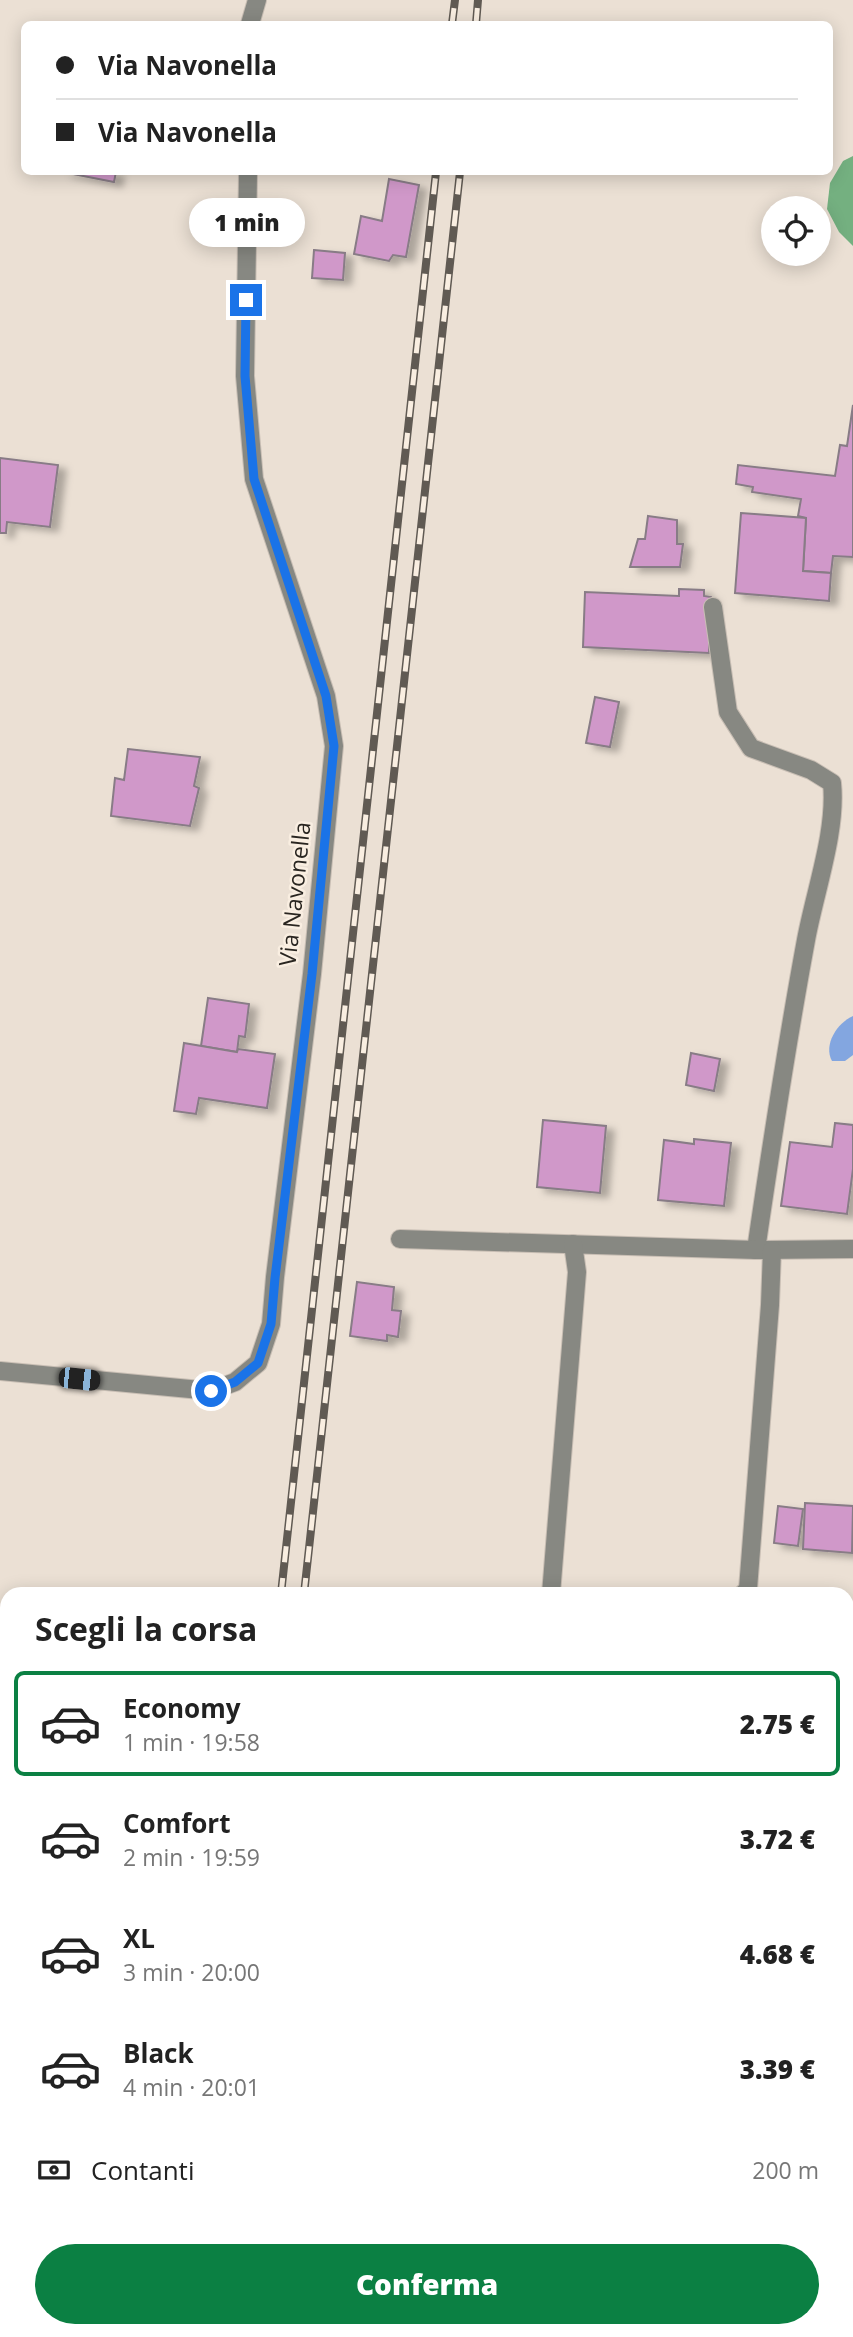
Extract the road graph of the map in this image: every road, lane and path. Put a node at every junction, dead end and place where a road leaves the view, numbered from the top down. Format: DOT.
graph roads {
  1 [pos="257,0"];
  2 [pos="251,21"];
  3 [pos="248,175"];
  4 [pos="713,607"];
  5 [pos="400,1239"];
  6 [pos="573,1244"];
  7 [pos="853,1249"];
  8 [pos="764,1250"];
  9 [pos="0,1371"];
  10 [pos="552,1587"];
  11 [pos="748,1587"];
  1 -- 2 [label="street"];
  3 -- 9 [label="street, Via Navonella"];
  4 -- 8 [label="street"];
  5 -- 6 [label="street"];
  6 -- 8 [label="street"];
  6 -- 10 [label="street"];
  7 -- 8 [label="street"];
  8 -- 11 [label="street"];
}
